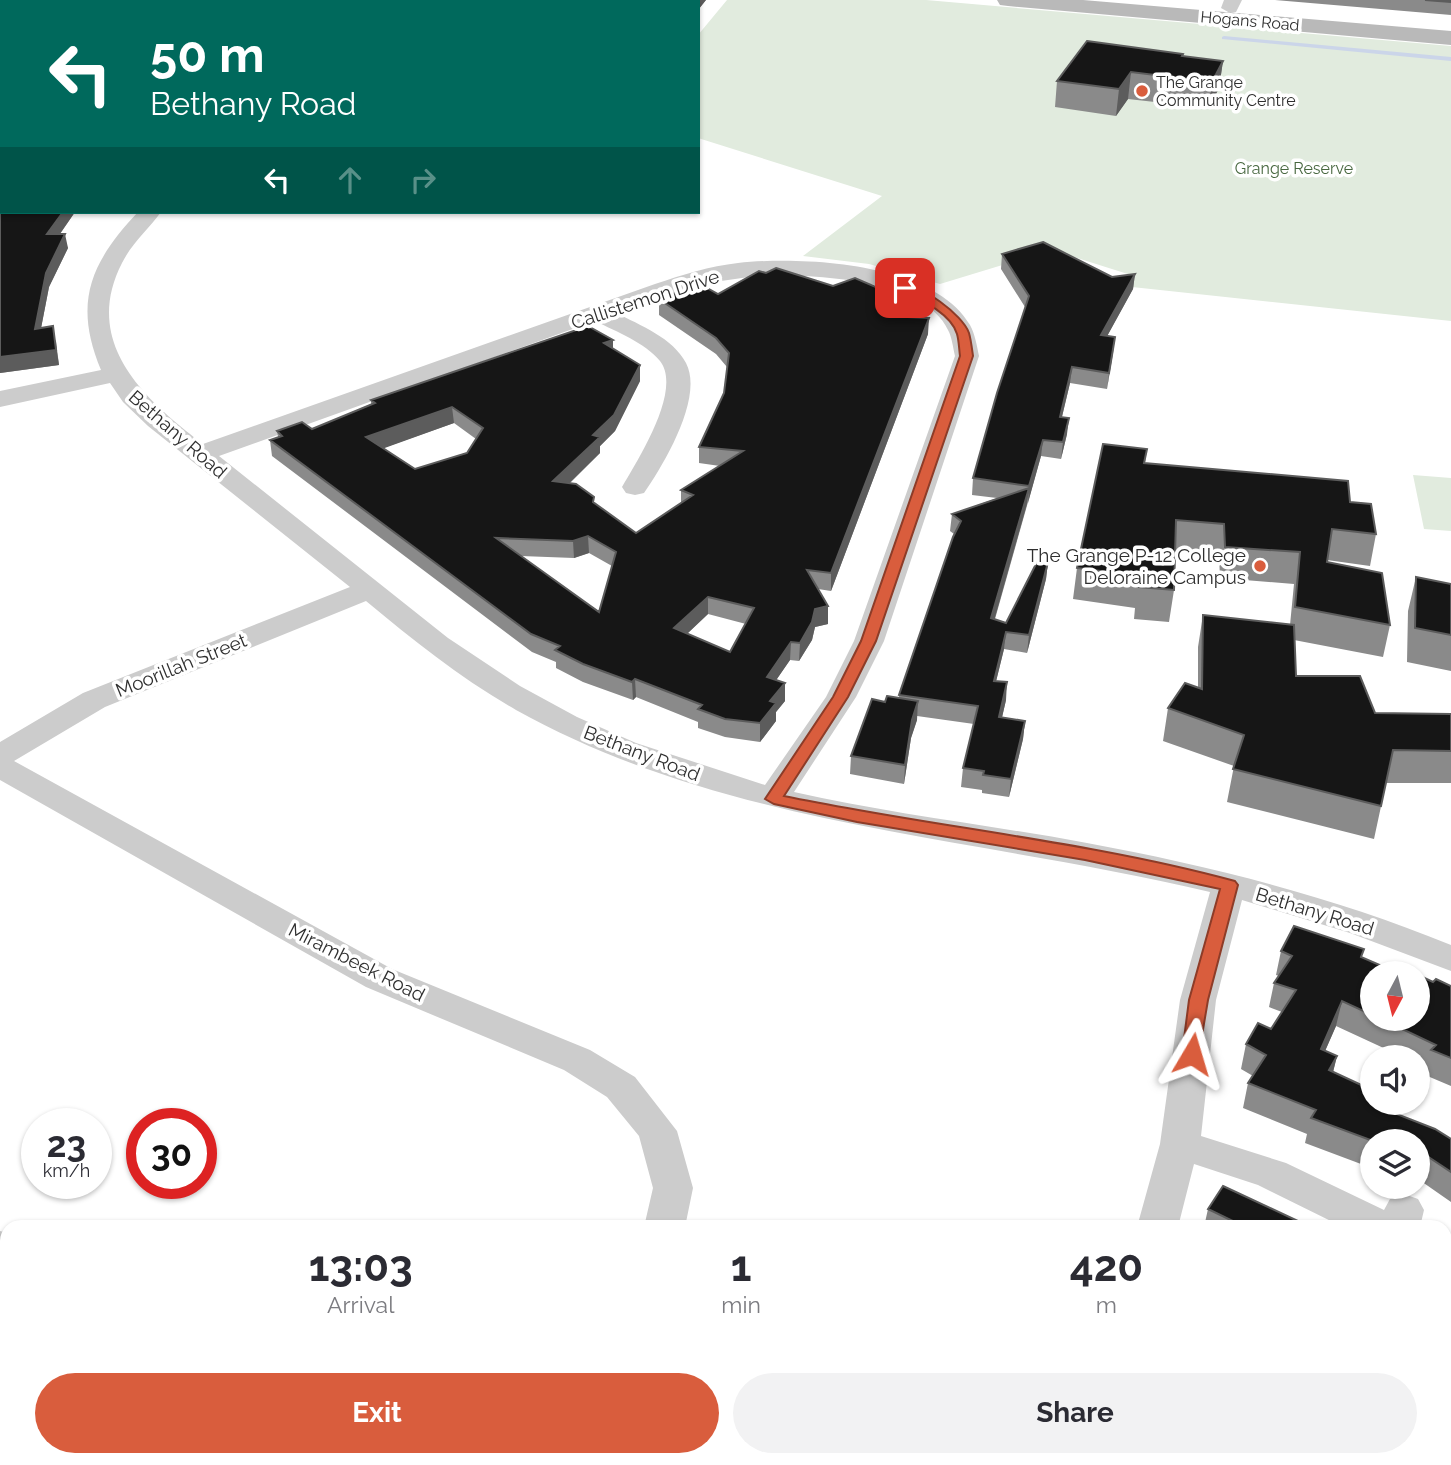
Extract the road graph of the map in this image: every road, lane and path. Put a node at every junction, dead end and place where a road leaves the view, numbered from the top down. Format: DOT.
graph roads {
  1 [pos="1007,0"];
  2 [pos="1138,4"];
  3 [pos="1229,9"];
  4 [pos="1451,27"];
  5 [pos="1451,38"];
  6 [pos="148,214"];
  7 [pos="597,313"];
  8 [pos="115,375"];
  9 [pos="0,399"];
  10 [pos="199,454"];
  11 [pos="635,487"];
  12 [pos="370,589"];
  13 [pos="0,756"];
  14 [pos="0,767"];
  15 [pos="774,799"];
  16 [pos="1229,885"];
  17 [pos="1451,959"];
  18 [pos="1180,1144"];
  19 [pos="666,1220"];
  20 [pos="1159,1220"];
  21 [pos="1392,1220"];
  1 -- 2 [label="street, Hogans Road"];
  2 -- 3 [label="street, Hogans Road"];
  3 -- 4 [label="street, Hogans Road"];
  3 -- 5 [label="street, Hogans Road"];
  6 -- 8 [label="street, Bethany Road"];
  7 -- 10 [label="street, Callistemon Drive"];
  7 -- 11 [label="street"];
  7 -- 15 [label="street, Callistemon Drive"];
  8 -- 9 [label="street"];
  8 -- 10 [label="street, Bethany Road"];
  10 -- 12 [label="street, Bethany Road"];
  12 -- 13 [label="street, Moorillah Street"];
  12 -- 15 [label="street, Bethany Road"];
  14 -- 19 [label="street, Mirambeek Road"];
  15 -- 16 [label="street, Bethany Road"];
  16 -- 17 [label="street, Bethany Road"];
  16 -- 18 [label="street"];
  18 -- 20 [label="street"];
  18 -- 21 [label="street"];
}
